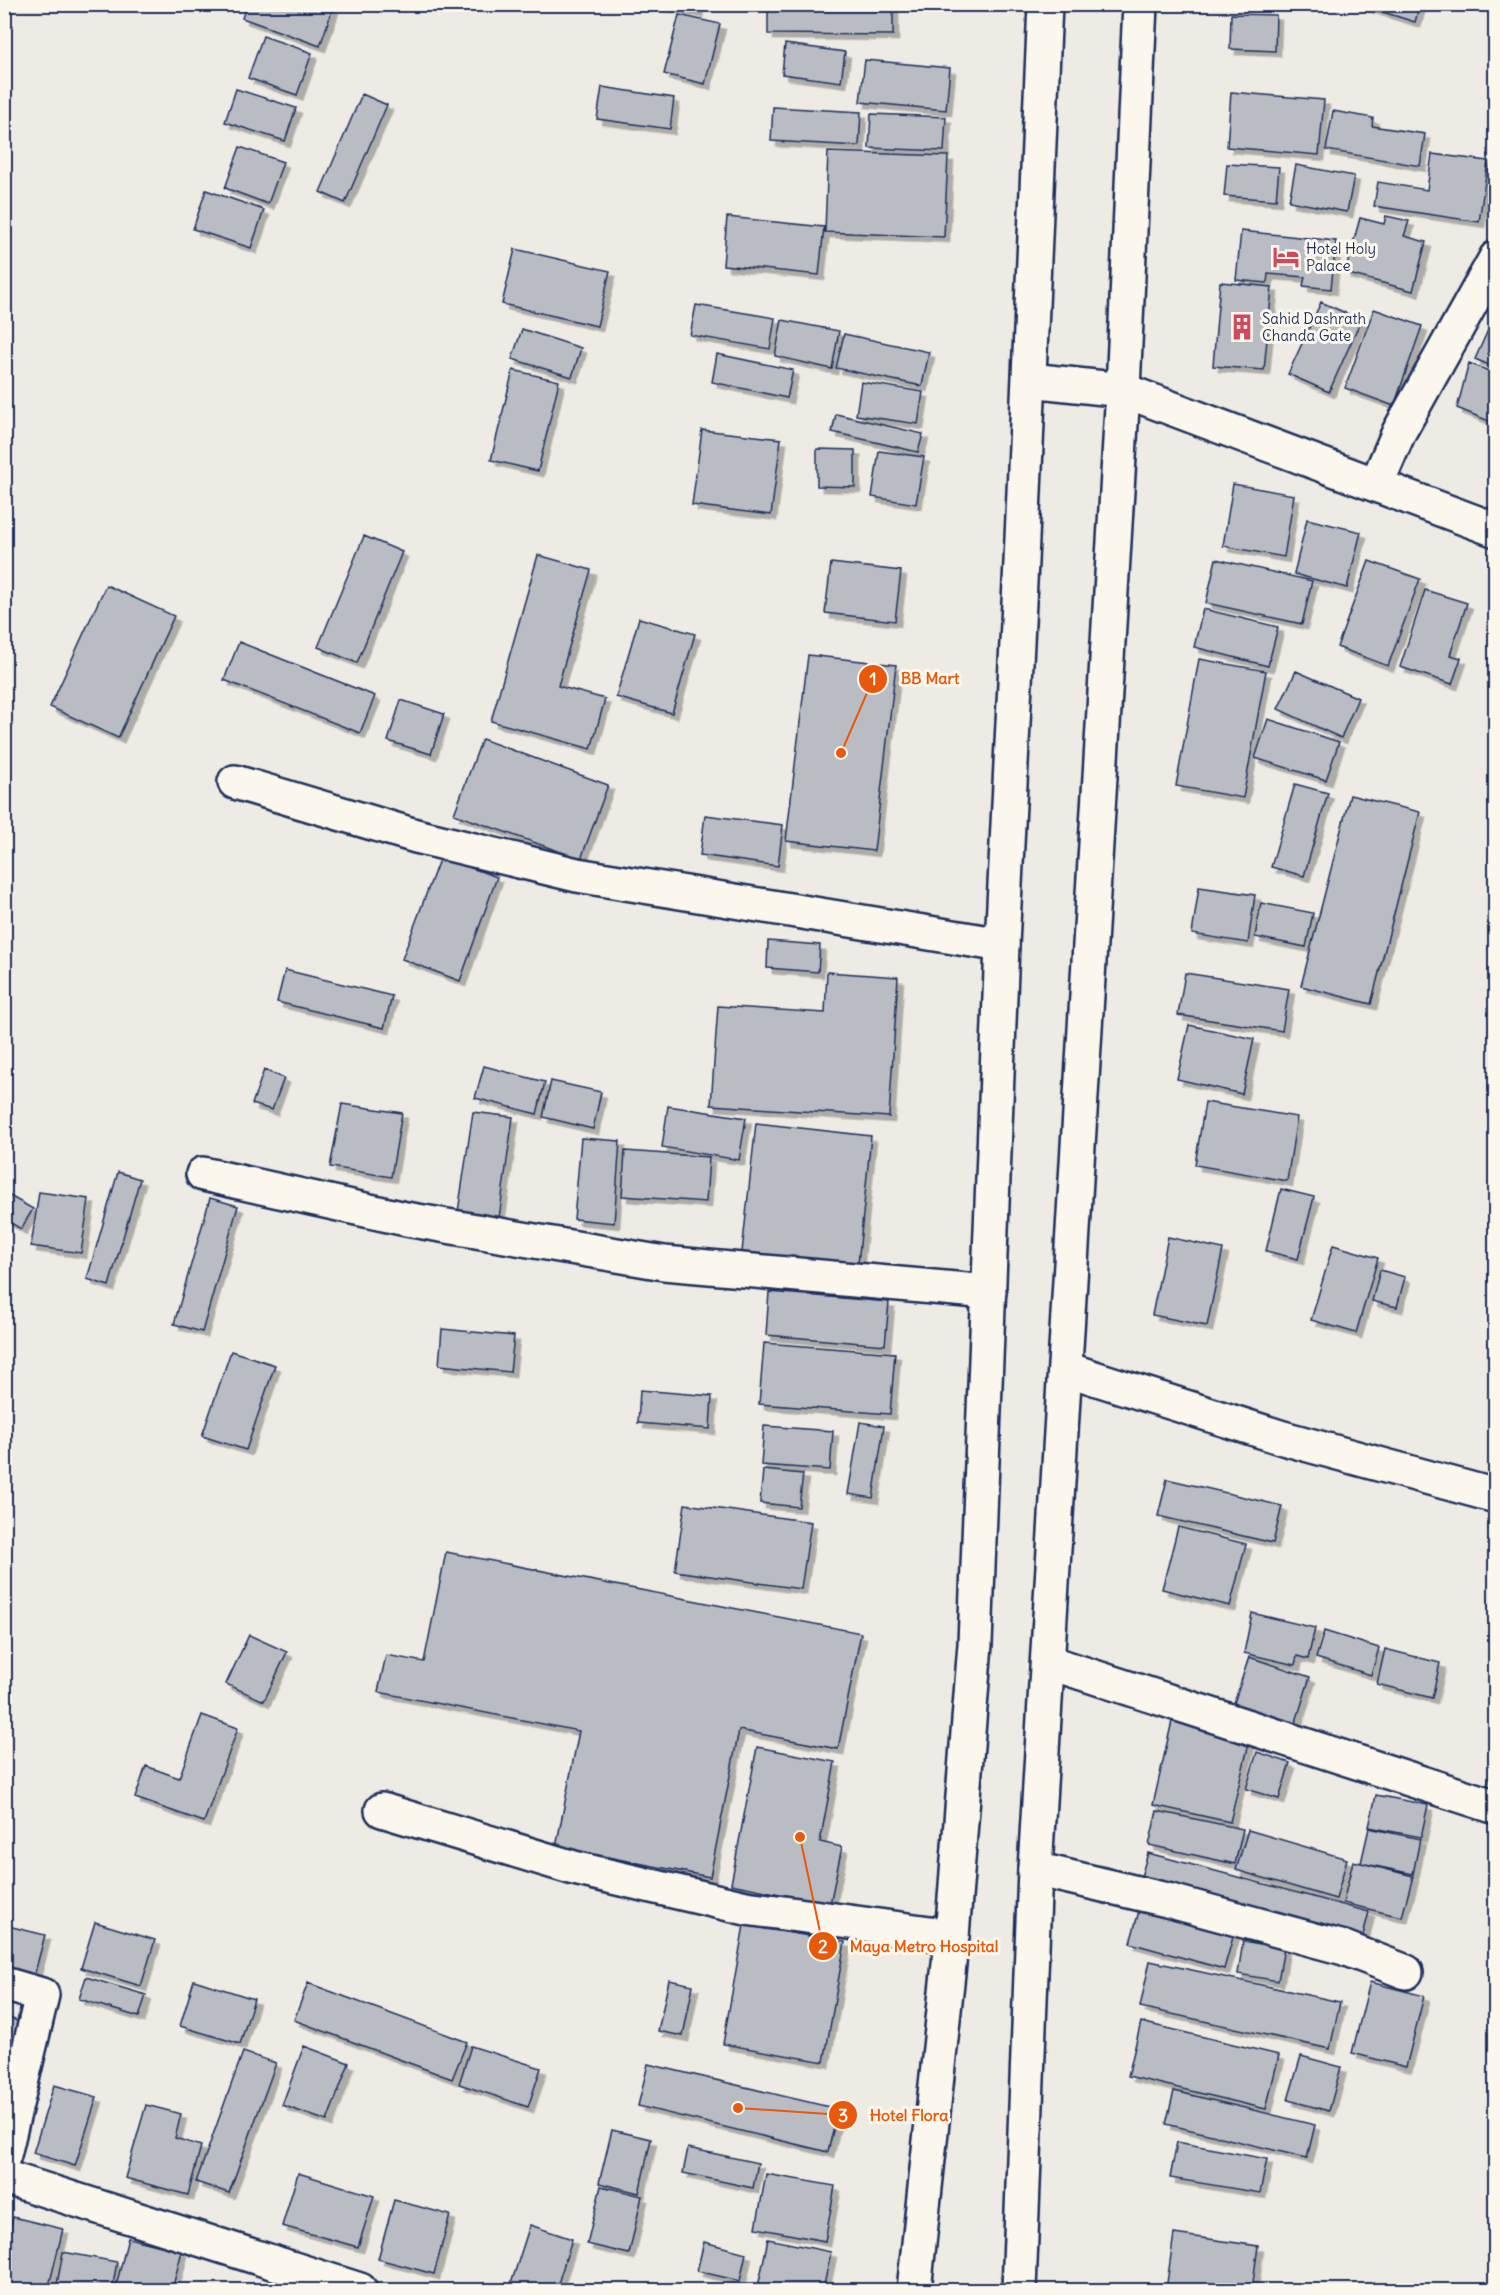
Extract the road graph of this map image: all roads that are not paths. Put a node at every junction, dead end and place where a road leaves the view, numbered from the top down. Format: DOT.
graph roads {
  1 [pos="1045,4"];
  2 [pos="1140,4"];
  3 [pos="1496,258"];
  4 [pos="1029,380"];
  5 [pos="1123,390"];
  6 [pos="1376,485"];
  7 [pos="1496,530"];
  8 [pos="235,782"];
  9 [pos="1002,945"];
  10 [pos="203,1174"];
  11 [pos="989,1292"];
  12 [pos="1066,1369"];
  13 [pos="1496,1496"];
  14 [pos="1048,1662"];
  15 [pos="1496,1807"];
  16 [pos="382,1810"];
  17 [pos="1035,1869"];
  18 [pos="952,1936"];
  19 [pos="1406,1972"];
  20 [pos="4,1984"];
  21 [pos="4,2155"];
  22 [pos="4,2177"];
  23 [pos="360,2290"];
  24 [pos="914,2290"];
  25 [pos="1019,2290"];
  1 -- 4 [label="main road"];
  2 -- 5 [label="main road"];
  3 -- 6 [label="main road"];
  4 -- 5 [label="main road"];
  4 -- 9 [label="main road"];
  5 -- 6 [label="main road"];
  5 -- 12 [label="main road"];
  6 -- 7 [label="main road"];
  8 -- 9 [label="main road"];
  9 -- 11 [label="main road"];
  10 -- 11 [label="main road"];
  11 -- 18 [label="main road"];
  12 -- 13 [label="main road"];
  12 -- 14 [label="main road"];
  14 -- 15 [label="main road"];
  14 -- 17 [label="main road"];
  16 -- 18 [label="main road"];
  17 -- 19 [label="main road"];
  17 -- 25 [label="main road"];
  18 -- 24 [label="main road"];
  20 -- 21 [label="main road"];
  22 -- 23 [label="main road"];
}
